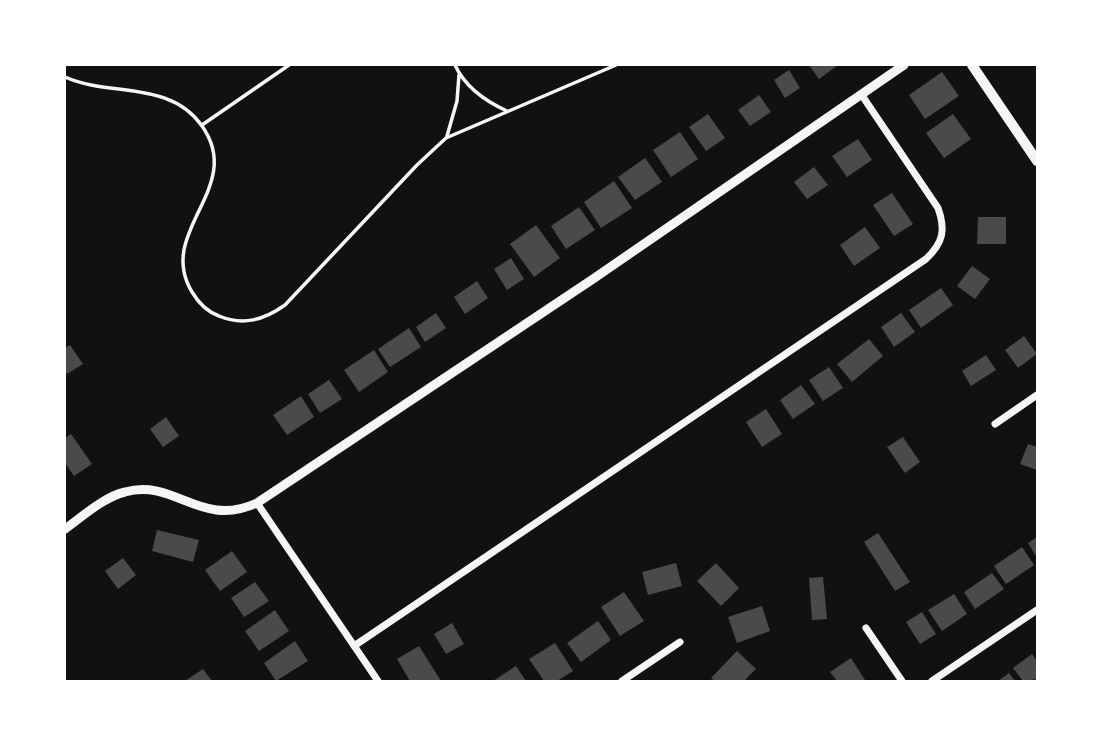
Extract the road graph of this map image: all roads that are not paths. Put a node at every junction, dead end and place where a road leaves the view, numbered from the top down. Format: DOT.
graph roads {
  1 [pos="289,65"];
  2 [pos="455,65"];
  3 [pos="616,65"];
  4 [pos="904,65"];
  5 [pos="972,65"];
  6 [pos="459,73"];
  7 [pos="65,77"];
  8 [pos="861,94"];
  9 [pos="507,111"];
  10 [pos="202,125"];
  11 [pos="446,138"];
  12 [pos="1037,161"];
  13 [pos="1037,395"];
  14 [pos="995,424"];
  15 [pos="257,503"];
  16 [pos="65,528"];
  17 [pos="1037,610"];
  18 [pos="866,628"];
  19 [pos="680,642"];
  20 [pos="354,646"];
  21 [pos="378,681"];
  22 [pos="622,681"];
  23 [pos="902,681"];
  24 [pos="932,681"];
  1 -- 10 [label="lane"];
  2 -- 6 [label="lane"];
  3 -- 9 [label="lane"];
  4 -- 8 [label="street"];
  5 -- 12 [label="main road"];
  6 -- 9 [label="lane"];
  6 -- 11 [label="lane"];
  7 -- 10 [label="lane"];
  8 -- 15 [label="street"];
  8 -- 20 [label="street"];
  9 -- 11 [label="lane"];
  10 -- 11 [label="lane"];
  13 -- 14 [label="street"];
  15 -- 16 [label="street"];
  15 -- 20 [label="street"];
  17 -- 24 [label="street"];
  18 -- 23 [label="street"];
  19 -- 22 [label="street"];
  20 -- 21 [label="street"];
}
